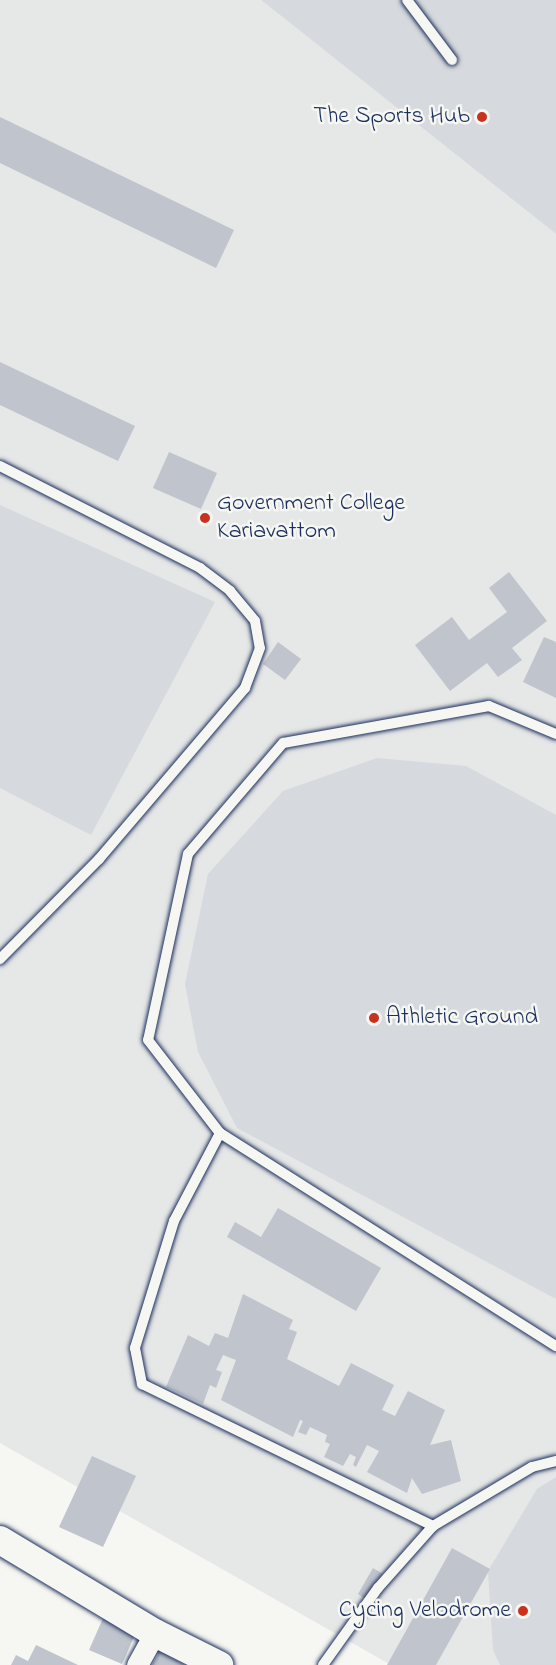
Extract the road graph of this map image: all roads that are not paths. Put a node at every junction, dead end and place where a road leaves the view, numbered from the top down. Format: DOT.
graph roads {
  1 [pos="407,0"];
  2 [pos="452,60"];
  3 [pos="0,466"];
  4 [pos="556,734"];
  5 [pos="0,959"];
  6 [pos="220,1133"];
  7 [pos="556,1346"];
  8 [pos="556,1461"];
  9 [pos="433,1526"];
  10 [pos="0,1540"];
  11 [pos="154,1633"];
  12 [pos="137,1665"];
  13 [pos="219,1665"];
  14 [pos="323,1665"];
  1 -- 2 [label="lane"];
  3 -- 5 [label="lane"];
  4 -- 6 [label="lane"];
  6 -- 7 [label="lane"];
  6 -- 9 [label="lane"];
  8 -- 9 [label="lane"];
  9 -- 14 [label="lane"];
  10 -- 11 [label="main road"];
  11 -- 12 [label="street"];
  11 -- 13 [label="main road"];
}
